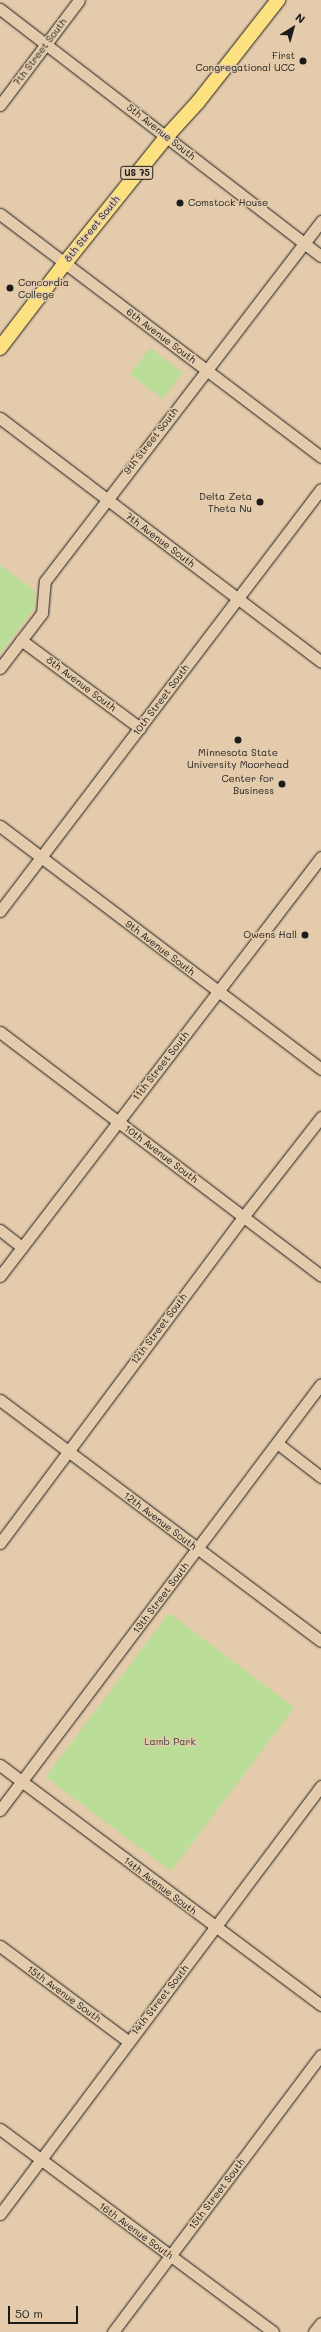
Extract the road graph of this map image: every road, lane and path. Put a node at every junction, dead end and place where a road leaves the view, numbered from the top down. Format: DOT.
graph roads {
  1 [pos="79,0"];
  2 [pos="278,0"];
  3 [pos="0,9"];
  4 [pos="47,44"];
  5 [pos="0,105"];
  6 [pos="167,136"];
  7 [pos="0,214"];
  8 [pos="321,221"];
  9 [pos="303,243"];
  10 [pos="321,256"];
  11 [pos="65,264"];
  12 [pos="0,348"];
  13 [pos="207,370"];
  14 [pos="0,418"];
  15 [pos="321,457"];
  16 [pos="321,489"];
  17 [pos="106,499"];
  18 [pos="238,599"];
  19 [pos="21,640"];
  20 [pos="321,662"];
  21 [pos="0,668"];
  22 [pos="140,728"];
  23 [pos="0,826"];
  24 [pos="41,857"];
  25 [pos="321,857"];
  26 [pos="0,911"];
  27 [pos="218,991"];
  28 [pos="0,1032"];
  29 [pos="321,1069"];
  30 [pos="321,1117"];
  31 [pos="118,1122"];
  32 [pos="243,1217"];
  33 [pos="0,1230"];
  34 [pos="22,1246"];
  35 [pos="0,1276"];
  36 [pos="321,1276"];
  37 [pos="321,1384"];
  38 [pos="0,1400"];
  39 [pos="277,1443"];
  40 [pos="68,1452"];
  41 [pos="321,1477"];
  42 [pos="0,1543"];
  43 [pos="198,1549"];
  44 [pos="321,1641"];
  45 [pos="0,1766"];
  46 [pos="22,1782"];
  47 [pos="321,1786"];
  48 [pos="0,1810"];
  49 [pos="216,1928"];
  50 [pos="0,1946"];
  51 [pos="321,2005"];
  52 [pos="128,2041"];
  53 [pos="321,2056"];
  54 [pos="0,2129"];
  55 [pos="41,2161"];
  56 [pos="0,2214"];
  57 [pos="170,2256"];
  58 [pos="321,2322"];
  59 [pos="113,2332"];
  60 [pos="273,2332"];
  61 [pos="314,2332"];
  1 -- 4 [label="street, 7th Street South"];
  2 -- 6 [label="main road, 8th Street South / US 75"];
  3 -- 4 [label="street, 5th Avenue South"];
  4 -- 5 [label="street, 7th Street South"];
  4 -- 6 [label="street, 5th Avenue South"];
  6 -- 9 [label="street, 5th Avenue South"];
  6 -- 11 [label="main road, 8th Street South / US 75"];
  7 -- 11 [label="street, 6th Avenue South"];
  8 -- 9 [label="street, 9th Street South"];
  9 -- 10 [label="street, 5th Avenue South"];
  9 -- 13 [label="street, 9th Street South"];
  11 -- 12 [label="main road, 8th Street South / US 75"];
  11 -- 13 [label="street, 6th Avenue South"];
  13 -- 15 [label="street, 6th Avenue South"];
  13 -- 17 [label="street, 9th Street South"];
  14 -- 17 [label="street, 7th Avenue South"];
  16 -- 18 [label="street, 10th Street South"];
  17 -- 18 [label="street, 7th Avenue South"];
  17 -- 19 [label="street, 9th Street South"];
  18 -- 20 [label="street, 7th Avenue South"];
  18 -- 22 [label="street, 10th Street South"];
  19 -- 21 [label="street, 9th Street South"];
  19 -- 22 [label="street, 8th Avenue South"];
  22 -- 24 [label="street, 10th Street South"];
  23 -- 24 [label="street, 9th Avenue South"];
  24 -- 26 [label="street, 10th Street South"];
  24 -- 27 [label="street, 9th Avenue South"];
  25 -- 27 [label="street, 11th Street South"];
  27 -- 29 [label="street, 9th Avenue South"];
  27 -- 31 [label="street, 11th Street South"];
  28 -- 31 [label="street, 10th Avenue South"];
  30 -- 32 [label="street, 12th Street South"];
  31 -- 32 [label="street, 10th Avenue South"];
  31 -- 34 [label="street, 11th Street South"];
  32 -- 36 [label="street, 10th Avenue South"];
  32 -- 40 [label="street, 12th Street South"];
  33 -- 34 [label="street"];
  34 -- 35 [label="street, 11th Street South"];
  37 -- 39 [label="street, 13th Street South"];
  38 -- 40 [label="street, 12th Avenue South"];
  39 -- 41 [label="street"];
  39 -- 43 [label="street, 13th Street South"];
  40 -- 42 [label="street, 12th Street South"];
  40 -- 43 [label="street, 12th Avenue South"];
  43 -- 44 [label="street, 12th Avenue South"];
  43 -- 46 [label="street, 13th Street South"];
  45 -- 46 [label="street, 14th Avenue South"];
  46 -- 48 [label="street, 13th Street South"];
  46 -- 49 [label="street, 14th Avenue South"];
  47 -- 49 [label="street, 14th Street South"];
  49 -- 51 [label="street, 14th Avenue South"];
  49 -- 52 [label="street, 14th Street South"];
  50 -- 52 [label="street, 15th Avenue South"];
  52 -- 55 [label="street, 14th Street South"];
  53 -- 57 [label="street, 15th Street South"];
  54 -- 55 [label="street, 16th Avenue South"];
  55 -- 56 [label="street, 14th Street South"];
  55 -- 57 [label="street, 16th Avenue South"];
  57 -- 59 [label="street, 15th Street South"];
  57 -- 60 [label="street, 16th Avenue South"];
  58 -- 61 [label="street"];
}
